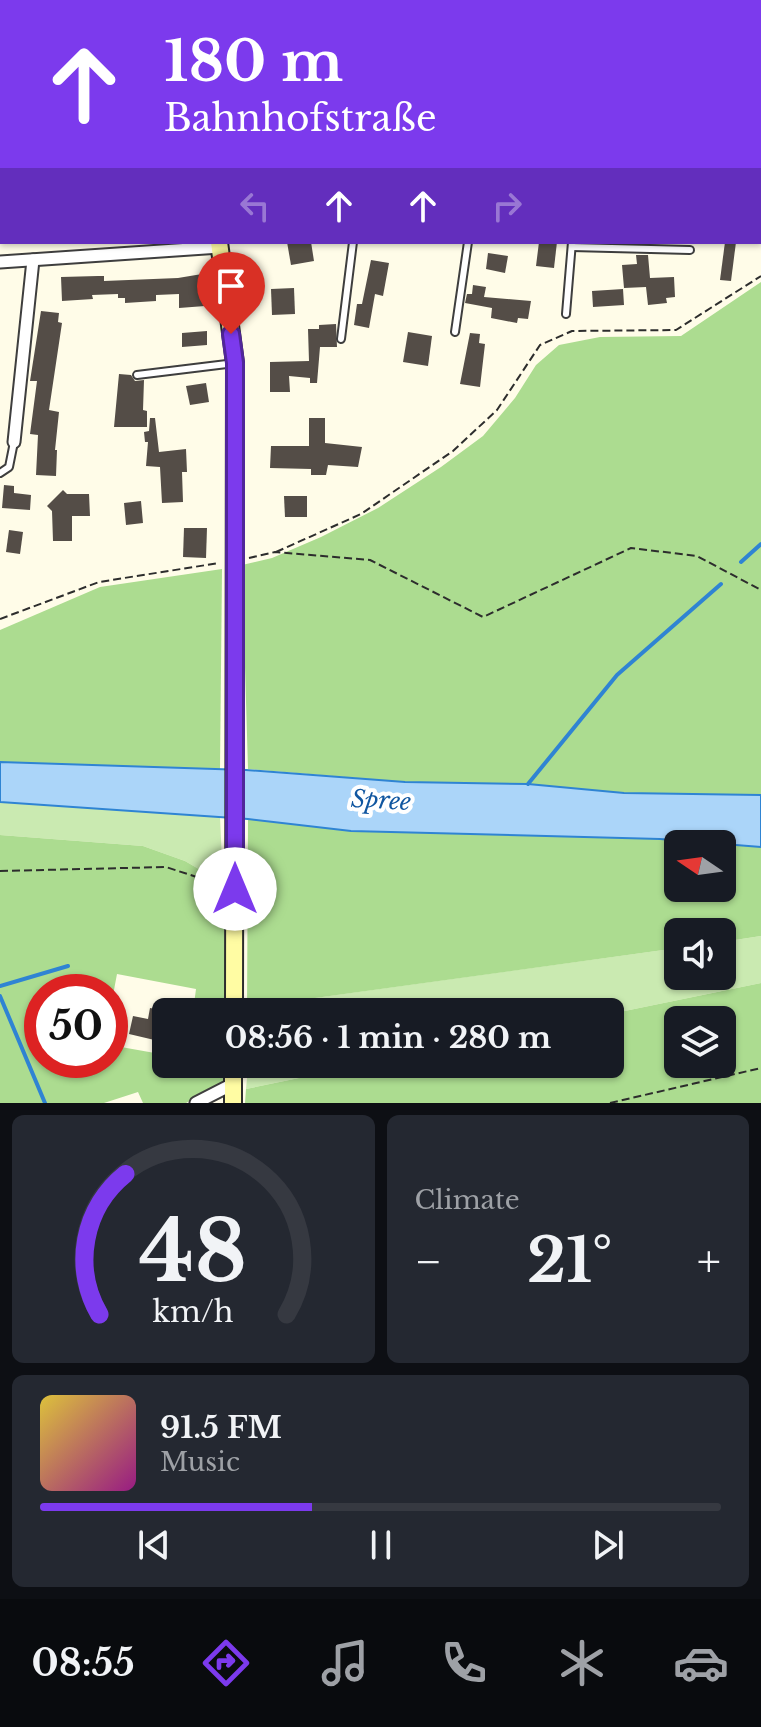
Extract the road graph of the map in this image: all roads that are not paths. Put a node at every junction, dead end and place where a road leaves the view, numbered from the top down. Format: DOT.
graph roads {
  1 [pos="220,244"];
  2 [pos="353,244"];
  3 [pos="468,244"];
  4 [pos="572,245"];
  5 [pos="690,250"];
  6 [pos="33,260"];
  7 [pos="0,262"];
  8 [pos="566,314"];
  9 [pos="455,332"];
  10 [pos="341,339"];
  11 [pos="235,363"];
  12 [pos="137,375"];
  13 [pos="14,442"];
  14 [pos="0,473"];
  15 [pos="234,998"];
  16 [pos="233,1078"];
  17 [pos="233,1084"];
  18 [pos="196,1103"];
  19 [pos="233,1103"];
  1 -- 6 [label="street"];
  1 -- 11 [label="main road"];
  2 -- 10 [label="lane"];
  3 -- 9 [label="lane"];
  4 -- 5 [label="lane"];
  4 -- 8 [label="lane"];
  6 -- 7 [label="street"];
  6 -- 13 [label="street"];
  11 -- 12 [label="lane"];
  11 -- 15 [label="main road"];
  13 -- 14 [label="lane"];
  16 -- 17 [label="main road"];
  17 -- 18 [label="street"];
  17 -- 19 [label="main road"];
}
